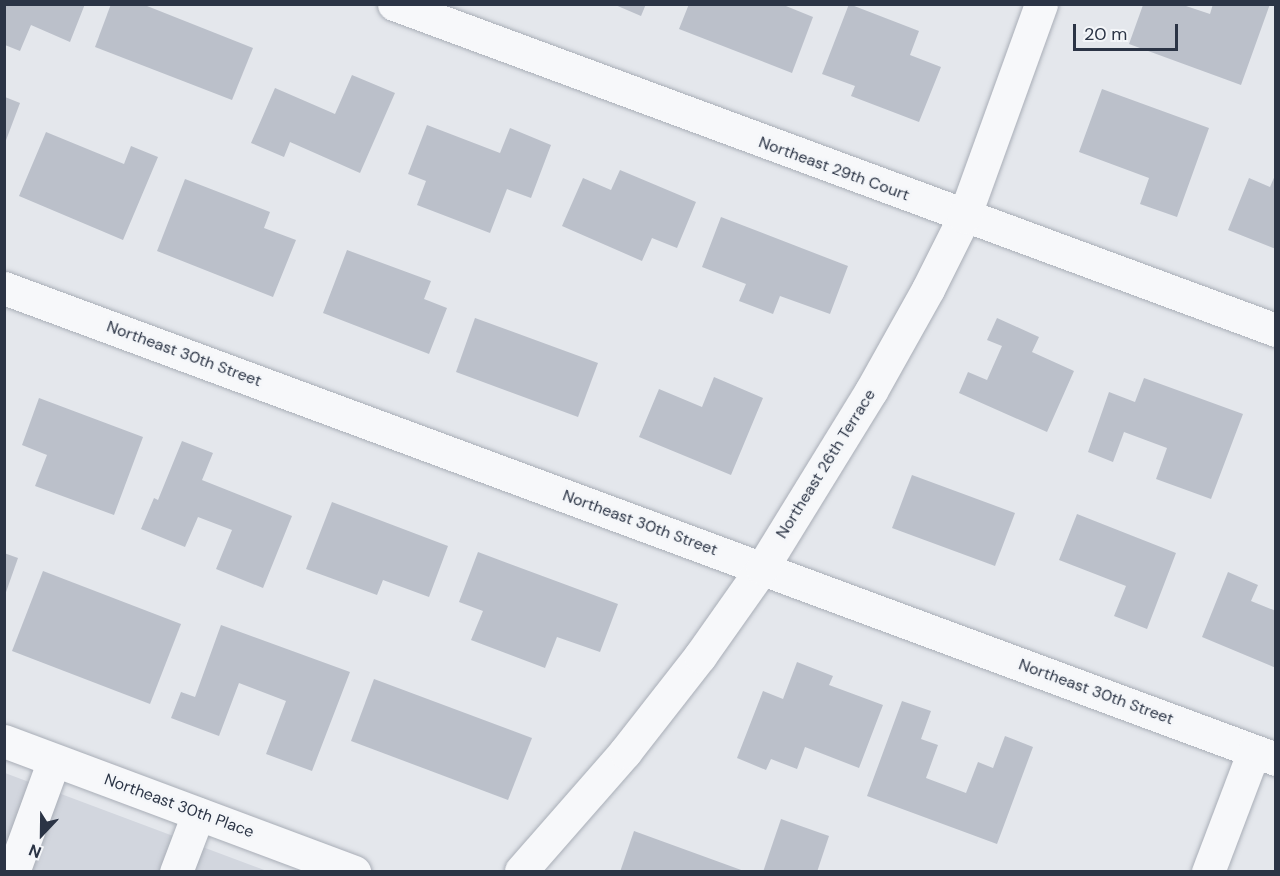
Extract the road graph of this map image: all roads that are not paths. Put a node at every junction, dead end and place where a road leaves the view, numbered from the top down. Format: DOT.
graph roads {
  1 [pos="394,4"];
  2 [pos="1041,4"];
  3 [pos="964,217"];
  4 [pos="4,288"];
  5 [pos="1275,330"];
  6 [pos="762,568"];
  7 [pos="4,741"];
  8 [pos="1265,755"];
  9 [pos="54,760"];
  10 [pos="198,814"];
  11 [pos="521,871"];
  12 [pos="13,872"];
  13 [pos="176,872"];
  14 [pos="354,872"];
  15 [pos="1208,872"];
  1 -- 3 [label="street, Northeast 29th Court"];
  2 -- 3 [label="street, Northeast 26th Terrace"];
  3 -- 5 [label="street, Northeast 29th Court"];
  3 -- 6 [label="street, Northeast 26th Terrace"];
  4 -- 6 [label="street, Northeast 30th Street"];
  6 -- 8 [label="street, Northeast 30th Street"];
  6 -- 11 [label="street, Northeast 26th Terrace"];
  7 -- 9 [label="street, Northeast 30th Place"];
  8 -- 15 [label="street"];
  9 -- 10 [label="street, Northeast 30th Place"];
  9 -- 12 [label="street"];
  10 -- 13 [label="street"];
  10 -- 14 [label="street, Northeast 30th Place"];
}
